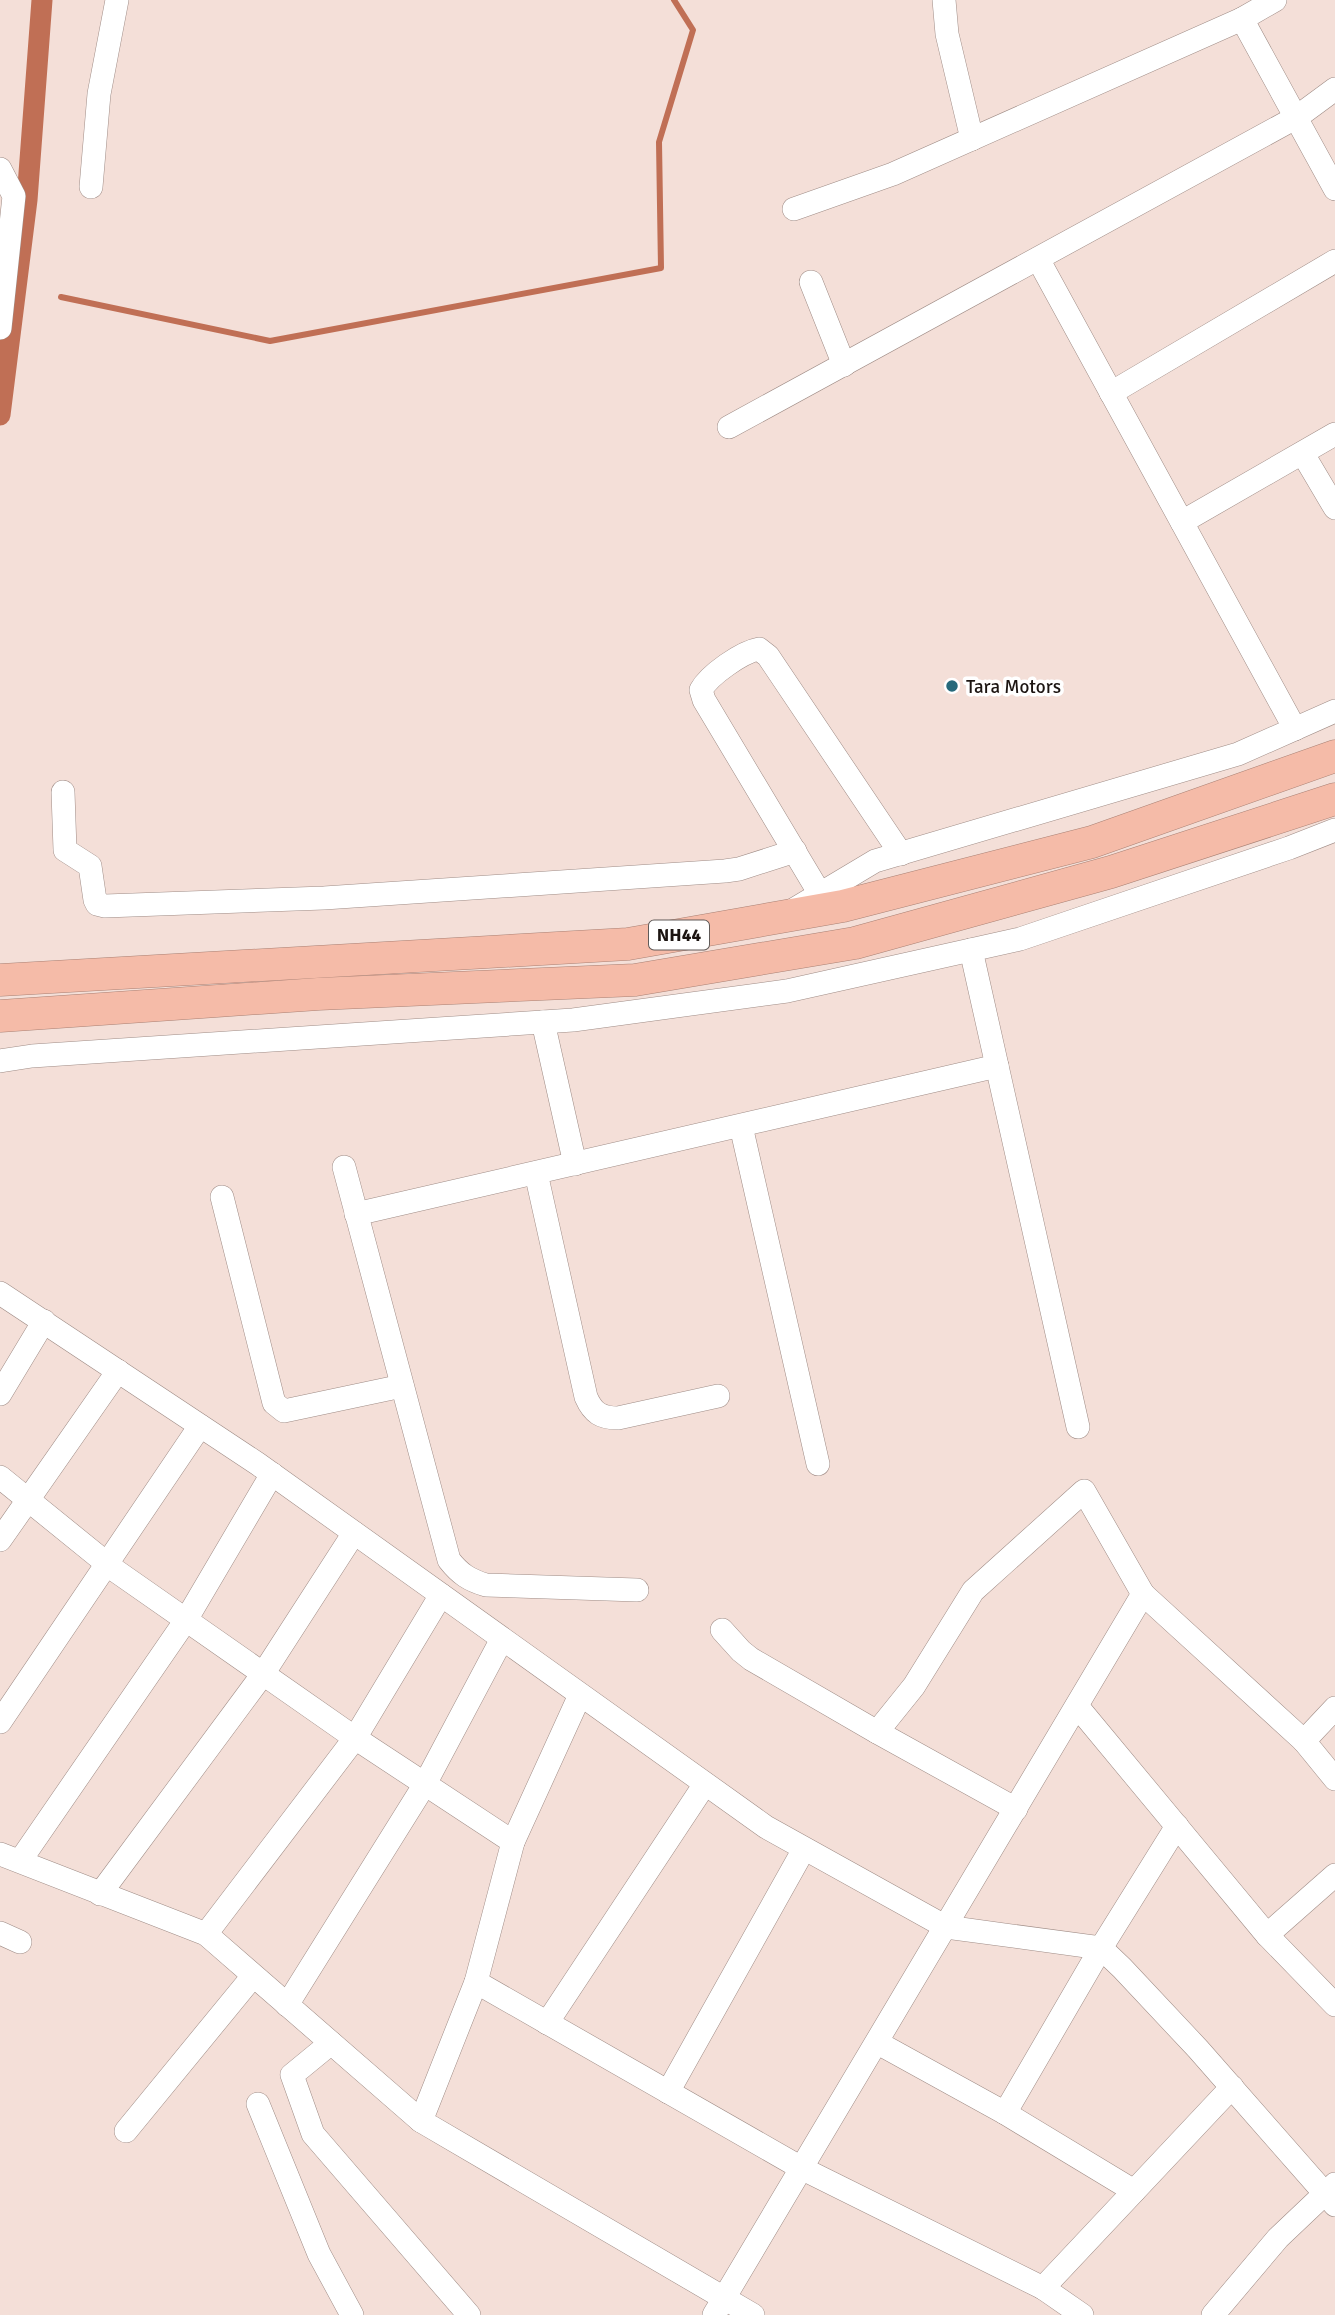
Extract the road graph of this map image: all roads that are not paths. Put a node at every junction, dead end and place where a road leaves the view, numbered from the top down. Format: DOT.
graph roads {
  1 [pos="117,0"];
  2 [pos="944,0"];
  3 [pos="1275,0"];
  4 [pos="1241,19"];
  5 [pos="1335,89"];
  6 [pos="1297,117"];
  7 [pos="972,139"];
  8 [pos="0,169"];
  9 [pos="91,187"];
  10 [pos="1335,189"];
  11 [pos="794,209"];
  12 [pos="1038,259"];
  13 [pos="1335,261"];
  14 [pos="811,282"];
  15 [pos="0,328"];
  16 [pos="844,365"];
  17 [pos="1111,393"];
  18 [pos="729,427"];
  19 [pos="1335,434"];
  20 [pos="1303,454"];
  21 [pos="1335,508"];
  22 [pos="1182,522"];
  23 [pos="1335,711"];
  24 [pos="1295,729"];
  25 [pos="1335,756"];
  26 [pos="63,792"];
  27 [pos="1335,799"];
  28 [pos="1335,830"];
  29 [pos="795,852"];
  30 [pos="901,853"];
  31 [pos="820,894"];
  32 [pos="782,917"];
  33 [pos="971,950"];
  34 [pos="0,981"];
  35 [pos="0,1016"];
  36 [pos="543,1022"];
  37 [pos="0,1061"];
  38 [pos="997,1066"];
  39 [pos="741,1126"];
  40 [pos="575,1164"];
  41 [pos="344,1167"];
  42 [pos="536,1173"];
  43 [pos="222,1197"];
  44 [pos="356,1214"];
  45 [pos="0,1293"];
  46 [pos="44,1321"];
  47 [pos="118,1371"];
  48 [pos="402,1386"];
  49 [pos="0,1394"];
  50 [pos="718,1396"];
  51 [pos="200,1426"];
  52 [pos="1078,1427"];
  53 [pos="818,1464"];
  54 [pos="272,1474"];
  55 [pos="0,1478"];
  56 [pos="29,1500"];
  57 [pos="354,1533"];
  58 [pos="0,1540"];
  59 [pos="106,1563"];
  60 [pos="637,1590"];
  61 [pos="1143,1594"];
  62 [pos="441,1595"];
  63 [pos="186,1620"];
  64 [pos="722,1630"];
  65 [pos="502,1639"];
  66 [pos="263,1674"];
  67 [pos="580,1695"];
  68 [pos="1077,1706"];
  69 [pos="1335,1708"];
  70 [pos="0,1722"];
  71 [pos="877,1732"];
  72 [pos="355,1738"];
  73 [pos="1304,1741"];
  74 [pos="1335,1779"];
  75 [pos="425,1784"];
  76 [pos="705,1784"];
  77 [pos="1016,1809"];
  78 [pos="1177,1826"];
  79 [pos="513,1842"];
  80 [pos="804,1849"];
  81 [pos="10,1857"];
  82 [pos="1335,1875"];
  83 [pos="100,1894"];
  84 [pos="946,1927"];
  85 [pos="206,1934"];
  86 [pos="1267,1935"];
  87 [pos="1101,1948"];
  88 [pos="253,1976"];
  89 [pos="476,1982"];
  90 [pos="287,2005"];
  91 [pos="1335,2005"];
  92 [pos="547,2023"];
  93 [pos="331,2043"];
  94 [pos="878,2043"];
  95 [pos="1232,2087"];
  96 [pos="668,2092"];
  97 [pos="258,2104"];
  98 [pos="1005,2113"];
  99 [pos="421,2121"];
  100 [pos="126,2131"];
  101 [pos="803,2169"];
  102 [pos="1134,2191"];
  103 [pos="1331,2194"];
  104 [pos="1044,2288"];
  105 [pos="720,2307"];
  106 [pos="352,2315"];
  107 [pos="469,2315"];
  108 [pos="753,2315"];
  109 [pos="1082,2315"];
  110 [pos="1213,2315"];
  1 -- 9 [label="street"];
  2 -- 7 [label="street"];
  3 -- 4 [label="street"];
  4 -- 6 [label="street"];
  4 -- 7 [label="street"];
  5 -- 6 [label="street"];
  6 -- 10 [label="street"];
  6 -- 12 [label="street"];
  7 -- 11 [label="street"];
  8 -- 15 [label="street"];
  12 -- 16 [label="street"];
  12 -- 17 [label="street"];
  13 -- 17 [label="street"];
  14 -- 16 [label="street"];
  16 -- 18 [label="street"];
  17 -- 22 [label="street"];
  19 -- 20 [label="street"];
  20 -- 21 [label="street"];
  20 -- 22 [label="street"];
  22 -- 24 [label="street"];
  23 -- 24 [label="street"];
  24 -- 30 [label="street"];
  25 -- 32 [label="highway, NH44"];
  26 -- 29 [label="street"];
  27 -- 35 [label="highway, NH44"];
  28 -- 33 [label="street"];
  29 -- 30 [label="street"];
  29 -- 31 [label="street"];
  30 -- 31 [label="street"];
  31 -- 32 [label="street"];
  32 -- 34 [label="highway, NH44"];
  33 -- 36 [label="street"];
  33 -- 38 [label="street"];
  36 -- 37 [label="street"];
  36 -- 40 [label="street"];
  38 -- 39 [label="street"];
  38 -- 52 [label="street"];
  39 -- 40 [label="street"];
  39 -- 53 [label="street"];
  40 -- 42 [label="street"];
  41 -- 44 [label="street"];
  42 -- 44 [label="street"];
  42 -- 50 [label="street"];
  43 -- 48 [label="street"];
  44 -- 48 [label="street"];
  45 -- 46 [label="street"];
  46 -- 47 [label="street"];
  46 -- 49 [label="street"];
  47 -- 51 [label="street"];
  47 -- 56 [label="street"];
  48 -- 60 [label="street"];
  51 -- 54 [label="street"];
  51 -- 59 [label="street"];
  54 -- 57 [label="street"];
  54 -- 63 [label="street"];
  55 -- 56 [label="street"];
  56 -- 58 [label="street"];
  56 -- 59 [label="street"];
  57 -- 62 [label="street"];
  57 -- 66 [label="street"];
  59 -- 63 [label="street"];
  59 -- 70 [label="street"];
  61 -- 68 [label="street"];
  61 -- 71 [label="street"];
  61 -- 73 [label="street"];
  62 -- 65 [label="street"];
  62 -- 72 [label="street"];
  63 -- 66 [label="street"];
  63 -- 81 [label="street"];
  64 -- 71 [label="street"];
  65 -- 67 [label="street"];
  65 -- 75 [label="street"];
  66 -- 72 [label="street"];
  66 -- 83 [label="street"];
  67 -- 76 [label="street"];
  67 -- 79 [label="street"];
  68 -- 77 [label="street"];
  68 -- 78 [label="street"];
  69 -- 73 [label="street"];
  71 -- 77 [label="street"];
  72 -- 75 [label="street"];
  72 -- 85 [label="street"];
  73 -- 74 [label="street"];
  75 -- 79 [label="street"];
  75 -- 90 [label="street"];
  76 -- 80 [label="street"];
  76 -- 92 [label="street"];
  77 -- 84 [label="street"];
  78 -- 86 [label="street"];
  78 -- 87 [label="street"];
  79 -- 89 [label="street"];
  80 -- 84 [label="street"];
  80 -- 96 [label="street"];
  81 -- 83 [label="street"];
  82 -- 86 [label="street"];
  83 -- 85 [label="street"];
  84 -- 87 [label="street"];
  84 -- 94 [label="street"];
  85 -- 88 [label="street"];
  86 -- 91 [label="street"];
  87 -- 95 [label="street"];
  87 -- 98 [label="street"];
  88 -- 90 [label="street"];
  88 -- 100 [label="street"];
  89 -- 92 [label="street"];
  89 -- 99 [label="street"];
  90 -- 93 [label="street"];
  92 -- 96 [label="street"];
  93 -- 99 [label="street"];
  93 -- 107 [label="street"];
  94 -- 98 [label="street"];
  94 -- 101 [label="street"];
  95 -- 102 [label="street"];
  95 -- 103 [label="street"];
  96 -- 101 [label="street"];
  97 -- 106 [label="street"];
  98 -- 102 [label="street"];
  99 -- 105 [label="street"];
  101 -- 104 [label="street"];
  101 -- 105 [label="street"];
  102 -- 104 [label="street"];
  103 -- 110 [label="street"];
  104 -- 109 [label="street"];
  105 -- 108 [label="street"];
}
